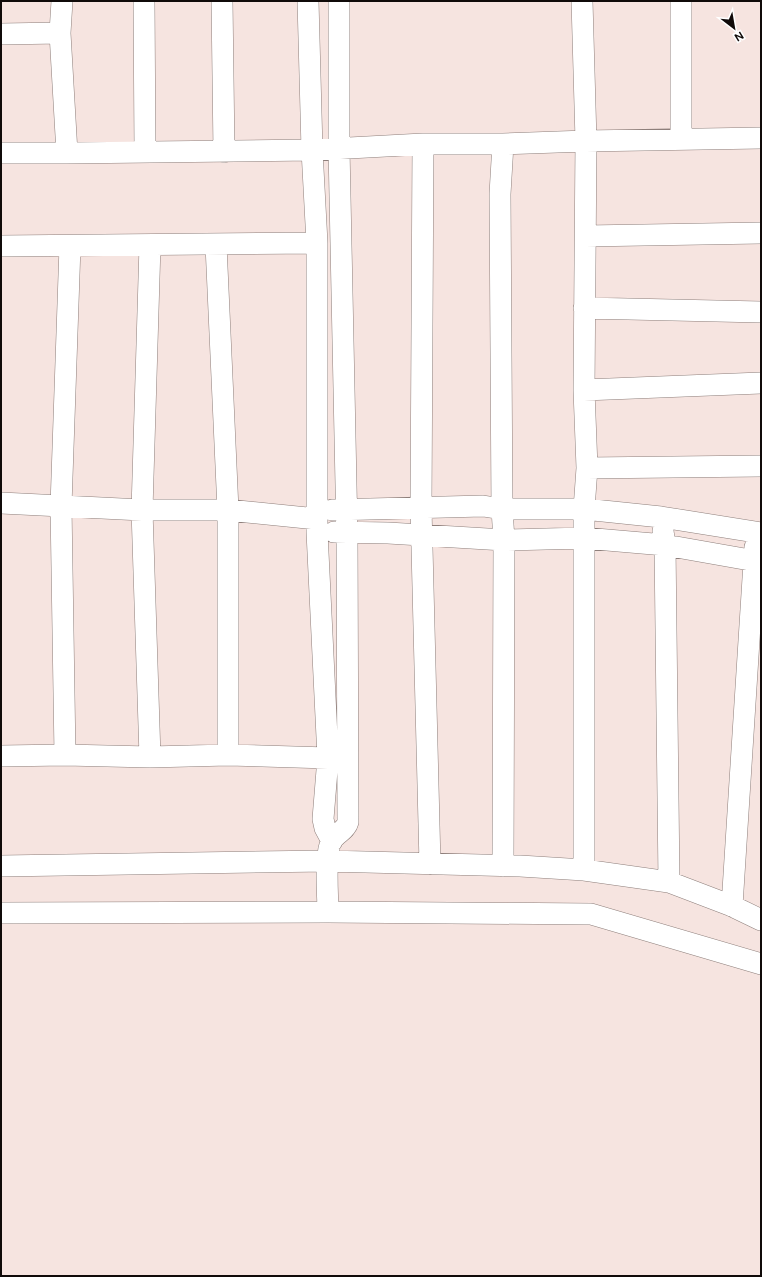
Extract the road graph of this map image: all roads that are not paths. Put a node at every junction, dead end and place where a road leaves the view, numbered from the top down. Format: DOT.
graph roads {
  1 [pos="62,1"];
  2 [pos="144,1"];
  3 [pos="222,1"];
  4 [pos="308,1"];
  5 [pos="339,1"];
  6 [pos="582,1"];
  7 [pos="680,1"];
  8 [pos="60,33"];
  9 [pos="1,34"];
  10 [pos="761,138"];
  11 [pos="681,139"];
  12 [pos="586,141"];
  13 [pos="423,144"];
  14 [pos="503,144"];
  15 [pos="339,148"];
  16 [pos="312,150"];
  17 [pos="145,152"];
  18 [pos="224,152"];
  19 [pos="1,153"];
  20 [pos="67,153"];
  21 [pos="761,233"];
  22 [pos="586,236"];
  23 [pos="317,243"];
  24 [pos="150,245"];
  25 [pos="216,245"];
  26 [pos="1,246"];
  27 [pos="70,246"];
  28 [pos="584,308"];
  29 [pos="761,312"];
  30 [pos="761,383"];
  31 [pos="584,390"];
  32 [pos="761,466"];
  33 [pos="587,468"];
  34 [pos="1,502"];
  35 [pos="62,506"];
  36 [pos="421,508"];
  37 [pos="502,509"];
  38 [pos="584,509"];
  39 [pos="142,510"];
  40 [pos="228,510"];
  41 [pos="346,511"];
  42 [pos="661,517"];
  43 [pos="317,520"];
  44 [pos="346,533"];
  45 [pos="758,533"];
  46 [pos="422,535"];
  47 [pos="584,538"];
  48 [pos="504,540"];
  49 [pos="666,545"];
  50 [pos="758,561"];
  51 [pos="65,755"];
  52 [pos="1,756"];
  53 [pos="228,756"];
  54 [pos="150,757"];
  55 [pos="328,758"];
  56 [pos="332,841"];
  57 [pos="327,861"];
  58 [pos="430,864"];
  59 [pos="1,866"];
  60 [pos="502,866"];
  61 [pos="584,870"];
  62 [pos="669,882"];
  63 [pos="732,906"];
  64 [pos="328,912"];
  65 [pos="1,913"];
  66 [pos="761,920"];
  67 [pos="761,964"];
  1 -- 8 [label="street"];
  2 -- 17 [label="street"];
  3 -- 18 [label="street"];
  4 -- 16 [label="street"];
  5 -- 15 [label="street"];
  6 -- 12 [label="street"];
  7 -- 11 [label="street"];
  8 -- 9 [label="street"];
  8 -- 20 [label="street"];
  10 -- 11 [label="street"];
  11 -- 12 [label="street"];
  12 -- 14 [label="street"];
  12 -- 22 [label="street"];
  13 -- 14 [label="street"];
  13 -- 15 [label="street"];
  13 -- 36 [label="street"];
  14 -- 37 [label="street"];
  15 -- 16 [label="street"];
  15 -- 41 [label="street"];
  16 -- 18 [label="street"];
  16 -- 23 [label="street"];
  17 -- 18 [label="street"];
  17 -- 20 [label="street"];
  19 -- 20 [label="street"];
  21 -- 22 [label="street"];
  22 -- 28 [label="street"];
  23 -- 25 [label="street"];
  23 -- 43 [label="street"];
  24 -- 25 [label="street"];
  24 -- 27 [label="street"];
  24 -- 39 [label="street"];
  25 -- 40 [label="street"];
  26 -- 27 [label="street"];
  27 -- 35 [label="street"];
  28 -- 29 [label="street"];
  28 -- 31 [label="street"];
  30 -- 31 [label="street"];
  31 -- 33 [label="street"];
  32 -- 33 [label="street"];
  33 -- 38 [label="street"];
  34 -- 35 [label="street"];
  35 -- 39 [label="street"];
  35 -- 51 [label="street"];
  36 -- 37 [label="street"];
  36 -- 41 [label="street"];
  36 -- 46 [label="street"];
  37 -- 38 [label="street"];
  37 -- 48 [label="street"];
  38 -- 42 [label="street"];
  38 -- 47 [label="street"];
  39 -- 40 [label="street"];
  39 -- 54 [label="street"];
  40 -- 43 [label="street"];
  40 -- 53 [label="street"];
  41 -- 43 [label="street"];
  41 -- 44 [label="street"];
  42 -- 45 [label="street"];
  42 -- 49 [label="street"];
  43 -- 44 [label="street"];
  43 -- 55 [label="street"];
  44 -- 46 [label="street"];
  44 -- 56 [label="street"];
  45 -- 50 [label="street"];
  46 -- 48 [label="street"];
  46 -- 58 [label="street"];
  47 -- 48 [label="street"];
  47 -- 49 [label="street"];
  47 -- 61 [label="street"];
  48 -- 60 [label="street"];
  49 -- 50 [label="street"];
  49 -- 62 [label="street"];
  50 -- 63 [label="street"];
  51 -- 52 [label="street"];
  51 -- 54 [label="street"];
  53 -- 54 [label="street"];
  53 -- 55 [label="street"];
  55 -- 56 [label="street"];
  56 -- 57 [label="street"];
  57 -- 58 [label="street"];
  57 -- 59 [label="street"];
  57 -- 64 [label="street"];
  58 -- 60 [label="street"];
  60 -- 61 [label="street"];
  61 -- 62 [label="street"];
  62 -- 63 [label="street"];
  63 -- 66 [label="street"];
  64 -- 65 [label="street"];
  64 -- 67 [label="street"];
}
